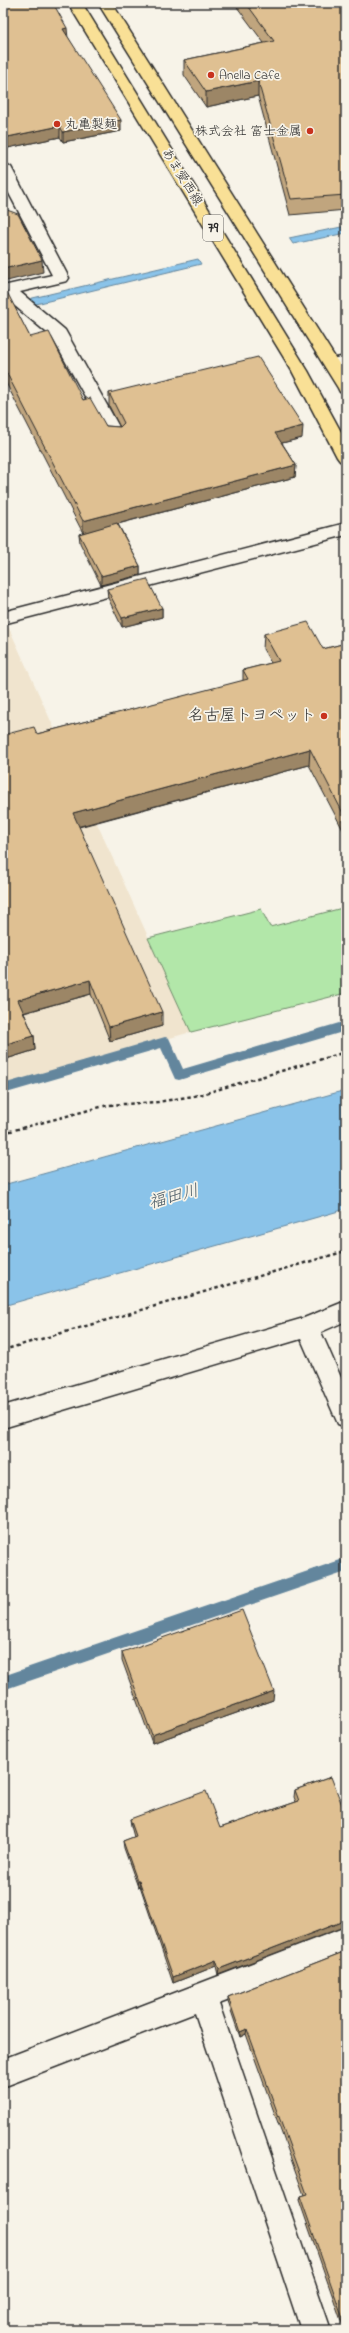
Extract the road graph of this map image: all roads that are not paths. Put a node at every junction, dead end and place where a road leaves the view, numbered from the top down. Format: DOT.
graph roads {
  1 [pos="75,3"];
  2 [pos="104,3"];
  3 [pos="3,167"];
  4 [pos="27,212"];
  5 [pos="9,216"];
  6 [pos="15,297"];
  7 [pos="339,362"];
  8 [pos="346,388"];
  9 [pos="114,434"];
  10 [pos="346,457"];
  11 [pos="346,529"];
  12 [pos="3,618"];
  13 [pos="346,1311"];
  14 [pos="307,1327"];
  15 [pos="346,1416"];
  16 [pos="3,1417"];
  17 [pos="346,1941"];
  18 [pos="203,1997"];
  19 [pos="3,2073"];
  20 [pos="316,2330"];
  1 -- 10 [label="main road, あま愛西線 / 79"];
  2 -- 7 [label="main road, あま愛西線 / 79"];
  3 -- 4 [label="street"];
  4 -- 5 [label="street"];
  4 -- 6 [label="street"];
  6 -- 9 [label="street"];
  7 -- 8 [label="main road, あま愛西線 / 79"];
  11 -- 12 [label="street"];
  13 -- 14 [label="street"];
  14 -- 15 [label="street"];
  14 -- 16 [label="street"];
  17 -- 18 [label="street"];
  18 -- 19 [label="street"];
  18 -- 20 [label="street"];
}
